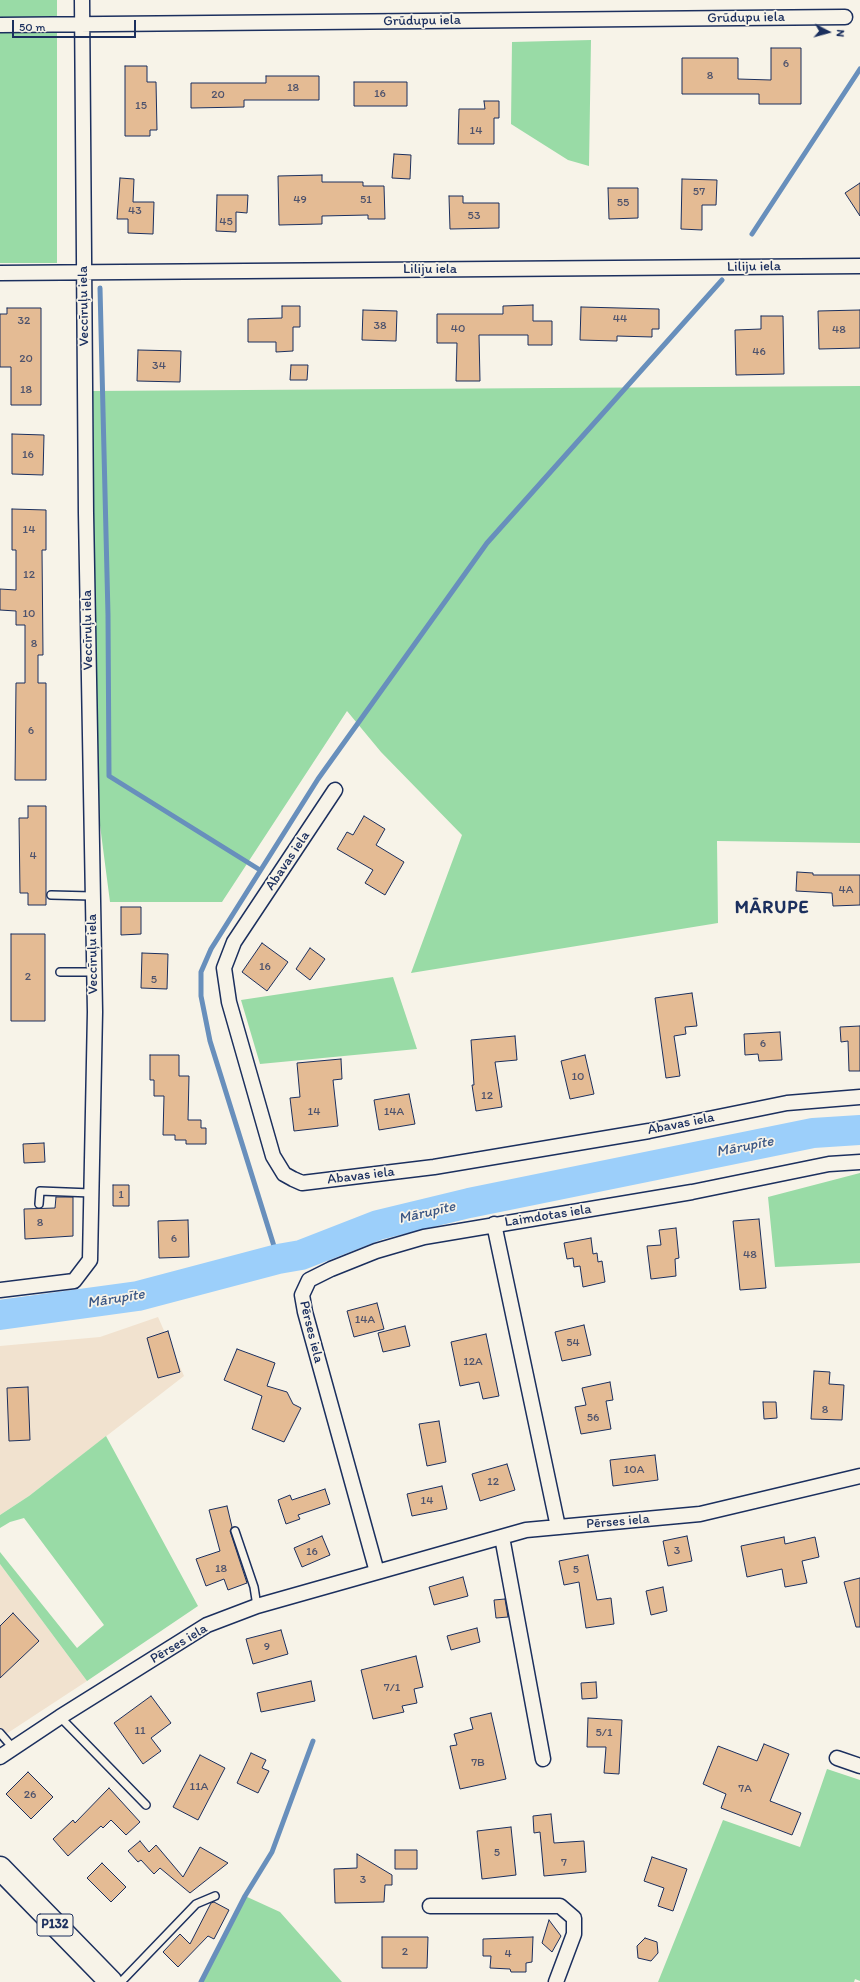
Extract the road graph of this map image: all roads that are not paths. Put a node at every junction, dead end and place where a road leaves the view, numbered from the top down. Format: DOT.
graph roads {
  1 [pos="82,0"];
  2 [pos="844,17"];
  3 [pos="82,24"];
  4 [pos="0,25"];
  5 [pos="860,266"];
  6 [pos="84,272"];
  7 [pos="0,273"];
  8 [pos="335,790"];
  9 [pos="51,896"];
  10 [pos="92,896"];
  11 [pos="60,972"];
  12 [pos="94,972"];
  13 [pos="860,1097"];
  14 [pos="860,1162"];
  15 [pos="91,1193"];
  16 [pos="39,1204"];
  17 [pos="494,1224"];
  18 [pos="0,1290"];
  19 [pos="860,1476"];
  20 [pos="558,1527"];
  21 [pos="235,1531"];
  22 [pos="502,1537"];
  23 [pos="377,1572"];
  24 [pos="257,1606"];
  25 [pos="60,1717"];
  26 [pos="0,1733"];
  27 [pos="13,1748"];
  28 [pos="0,1757"];
  29 [pos="837,1758"];
  30 [pos="543,1759"];
  31 [pos="860,1766"];
  32 [pos="146,1805"];
  33 [pos="0,1868"];
  34 [pos="215,1896"];
  35 [pos="430,1906"];
  36 [pos="108,1980"];
  37 [pos="556,1982"];
  1 -- 3 [label="street, Veccīruļu iela"];
  2 -- 3 [label="street, Grūdupu iela"];
  3 -- 4 [label="street, Grūdupu iela"];
  3 -- 6 [label="street, Veccīruļu iela"];
  5 -- 6 [label="street, Liliju iela"];
  6 -- 7 [label="street, Liliju iela"];
  6 -- 10 [label="street, Veccīruļu iela"];
  8 -- 13 [label="street, Abavas iela"];
  9 -- 10 [label="lane"];
  10 -- 12 [label="street, Veccīruļu iela"];
  11 -- 12 [label="lane"];
  12 -- 15 [label="street, Veccīruļu iela"];
  14 -- 17 [label="street, Laimdotas iela"];
  15 -- 16 [label="lane"];
  15 -- 18 [label="street, Veccīruļu iela"];
  17 -- 20 [label="street, Laimdotas iela"];
  17 -- 23 [label="street, Pērses iela"];
  19 -- 20 [label="street, Pērses iela"];
  20 -- 22 [label="street, Pērses iela"];
  21 -- 24 [label="lane"];
  22 -- 23 [label="street, Pērses iela"];
  22 -- 30 [label="street"];
  23 -- 24 [label="street, Pērses iela"];
  24 -- 25 [label="street, Pērses iela"];
  25 -- 27 [label="street, Pērses iela"];
  25 -- 32 [label="lane"];
  26 -- 27 [label="lane"];
  27 -- 28 [label="street, Pērses iela"];
  29 -- 31 [label="street"];
  33 -- 36 [label="main road, P132"];
  34 -- 36 [label="lane"];
  35 -- 37 [label="street"];
}
